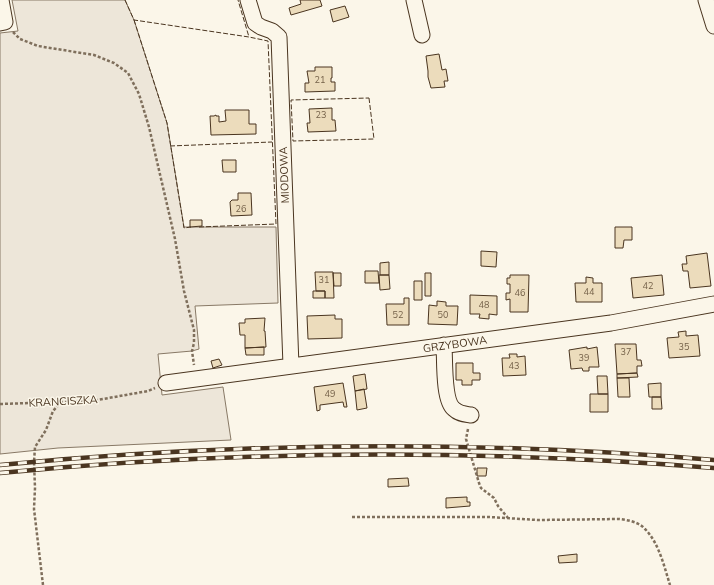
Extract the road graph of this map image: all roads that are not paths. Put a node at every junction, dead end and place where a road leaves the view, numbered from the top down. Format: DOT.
graph roads {
  1 [pos="1,0"];
  2 [pos="248,0"];
  3 [pos="414,0"];
  4 [pos="706,0"];
  5 [pos="3,23"];
  6 [pos="714,26"];
  7 [pos="422,35"];
  8 [pos="714,304"];
  9 [pos="444,345"];
  10 [pos="291,366"];
  11 [pos="166,383"];
  12 [pos="471,415"];
  1 -- 5 [label="street"];
  2 -- 10 [label="street, MIODOWA"];
  3 -- 7 [label="street"];
  4 -- 6 [label="street"];
  8 -- 9 [label="street, GRZYBOWA"];
  9 -- 10 [label="street, GRZYBOWA"];
  9 -- 12 [label="street"];
  10 -- 11 [label="street, GRZYBOWA"];
}
